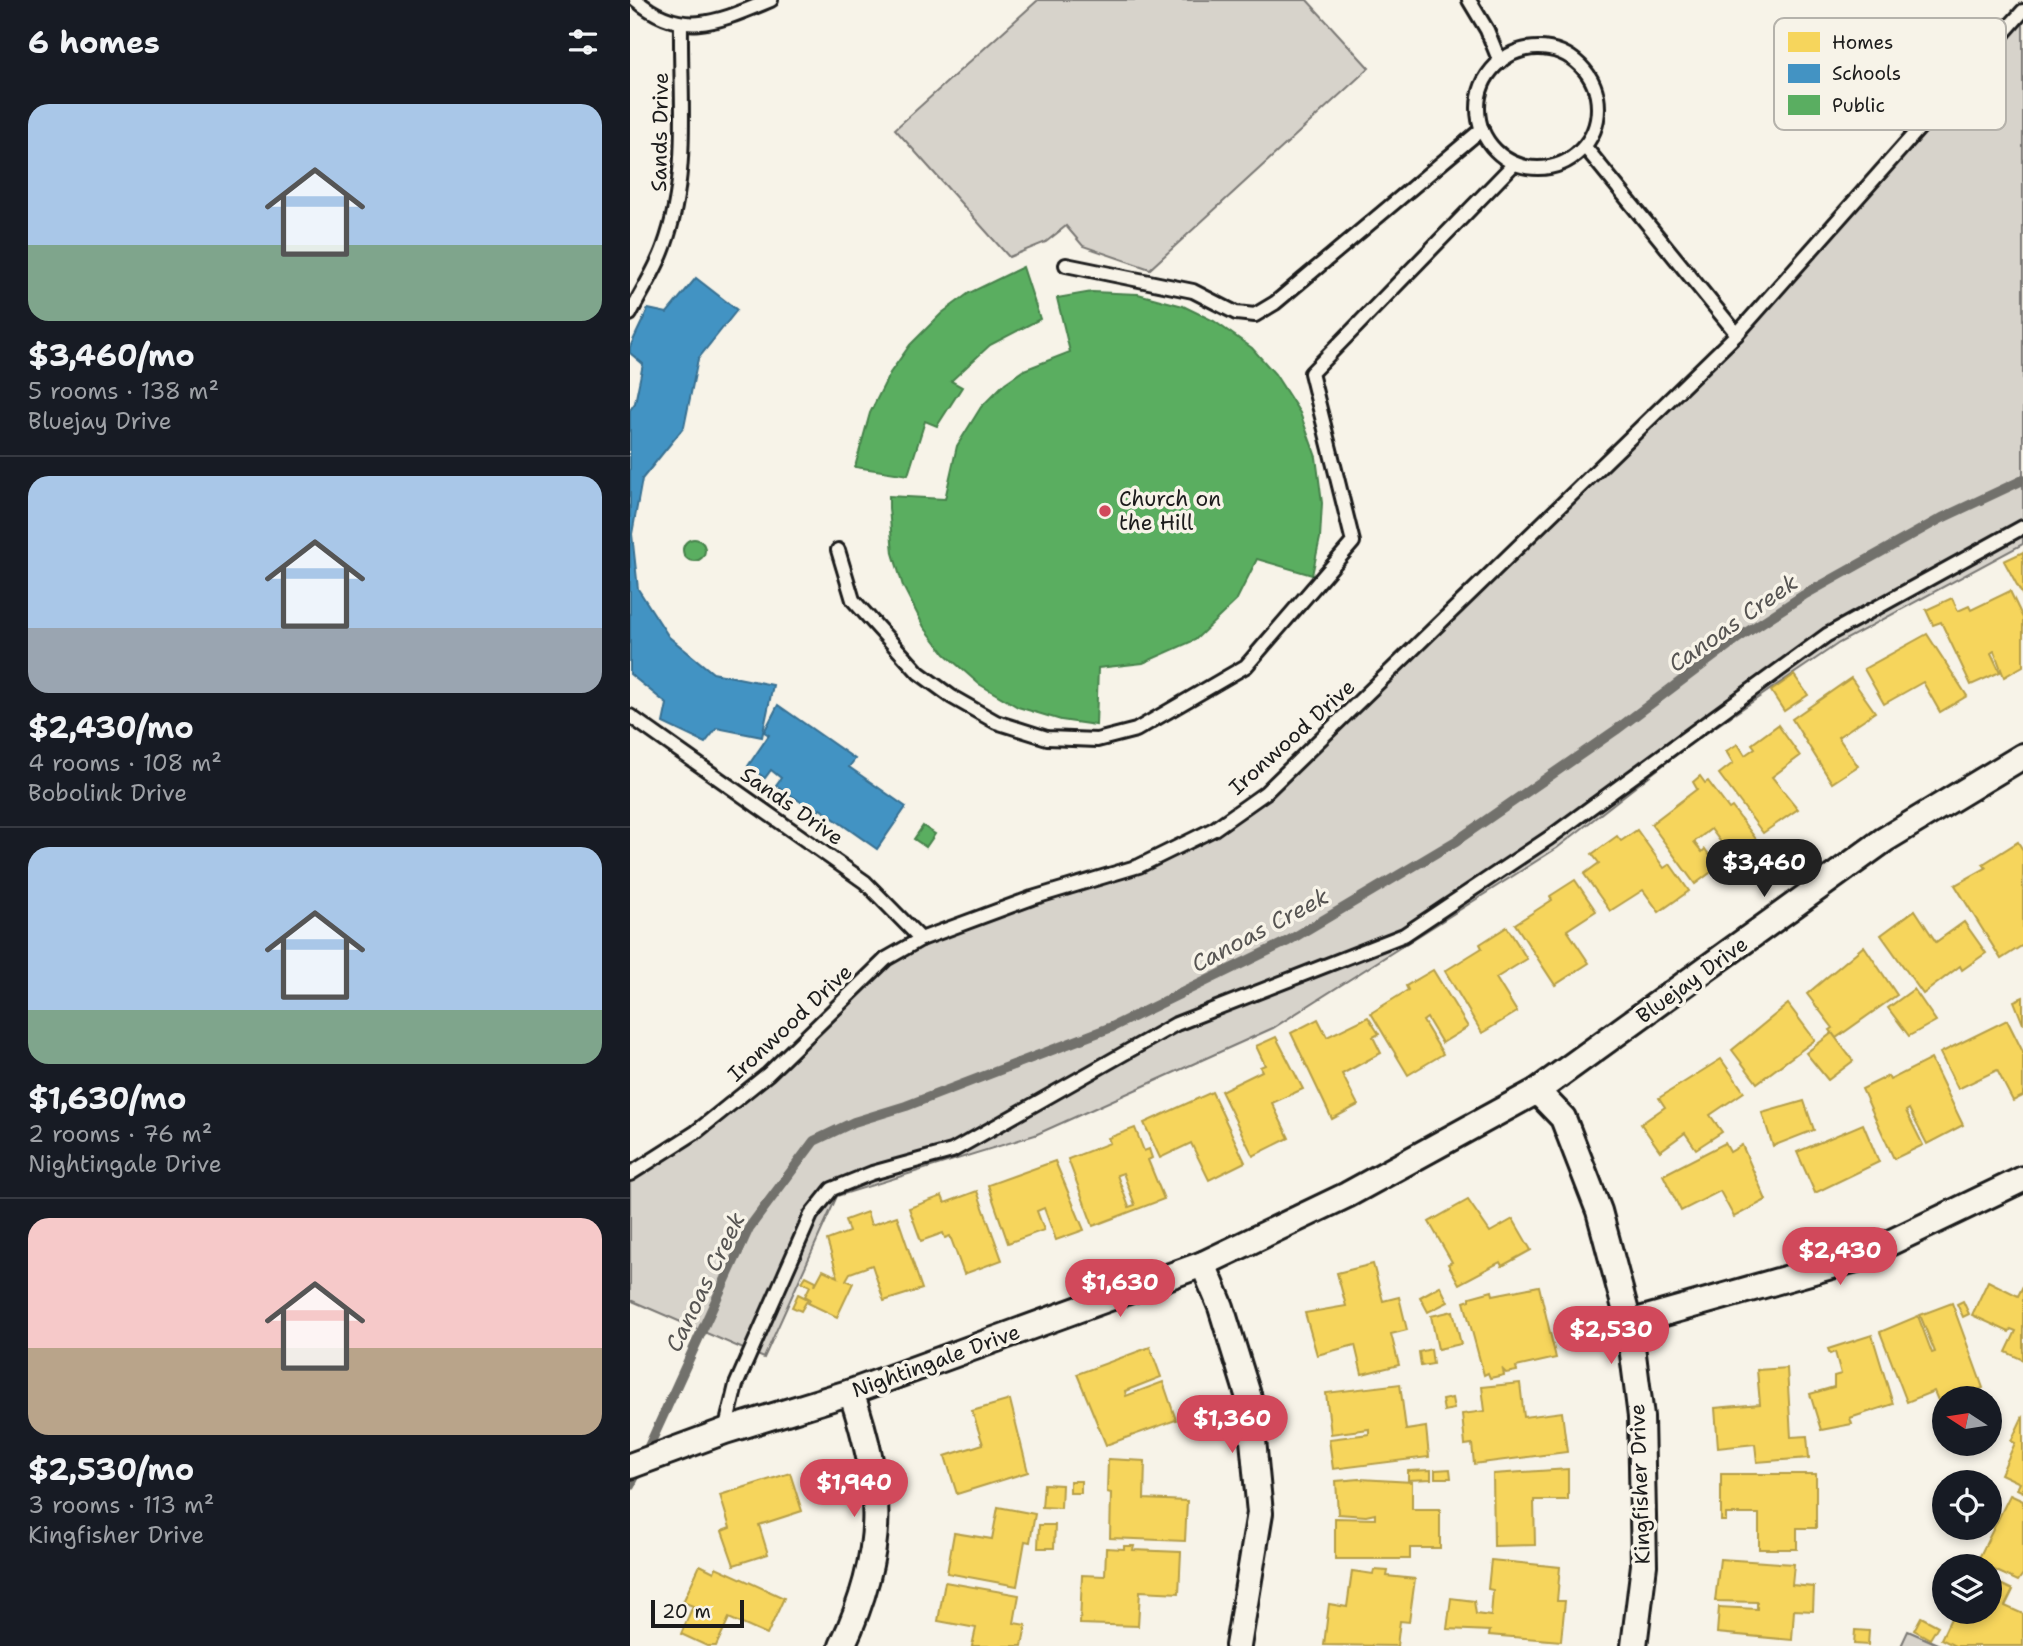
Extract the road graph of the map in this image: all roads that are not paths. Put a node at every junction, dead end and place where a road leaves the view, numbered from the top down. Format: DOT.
graph roads {
  1 [pos="636,0"];
  2 [pos="771,0"];
  3 [pos="1469,0"];
  4 [pos="2023,10"];
  5 [pos="681,24"];
  6 [pos="2006,29"];
  7 [pos="1500,62"];
  8 [pos="1482,129"];
  9 [pos="1917,130"];
  10 [pos="1585,147"];
  11 [pos="1514,163"];
  12 [pos="1066,265"];
  13 [pos="630,314"];
  14 [pos="1737,334"];
  15 [pos="2023,527"];
  16 [pos="838,550"];
  17 [pos="630,716"];
  18 [pos="2023,756"];
  19 [pos="921,939"];
  20 [pos="1537,1091"];
  21 [pos="630,1174"];
  22 [pos="2023,1179"];
  23 [pos="1203,1265"];
  24 [pos="1629,1323"];
  25 [pos="851,1392"];
  26 [pos="725,1431"];
  27 [pos="630,1466"];
  28 [pos="842,1646"];
  29 [pos="1238,1646"];
  30 [pos="1634,1646"];
  1 -- 5 [label="lane"];
  2 -- 5 [label="lane"];
  3 -- 7 [label="lane"];
  4 -- 6 [label="lane, Ironwood Drive"];
  5 -- 13 [label="lane, Sands Drive"];
  7 -- 8 [label="lane"];
  7 -- 10 [label="lane"];
  8 -- 11 [label="lane"];
  8 -- 12 [label="lane"];
  9 -- 14 [label="lane, Ironwood Drive"];
  10 -- 11 [label="lane"];
  10 -- 14 [label="lane"];
  11 -- 16 [label="lane"];
  14 -- 19 [label="lane, Ironwood Drive"];
  15 -- 26 [label="lane"];
  17 -- 19 [label="lane, Sands Drive"];
  18 -- 20 [label="street, Bluejay Drive"];
  19 -- 21 [label="lane, Ironwood Drive"];
  20 -- 23 [label="street, Nightingale Drive"];
  20 -- 24 [label="street, Kingfisher Drive"];
  22 -- 24 [label="street"];
  23 -- 25 [label="street, Nightingale Drive"];
  23 -- 29 [label="street"];
  24 -- 30 [label="street, Kingfisher Drive"];
  25 -- 26 [label="street, Nightingale Drive"];
  25 -- 28 [label="street"];
  26 -- 27 [label="street, Nightingale Drive"];
}
